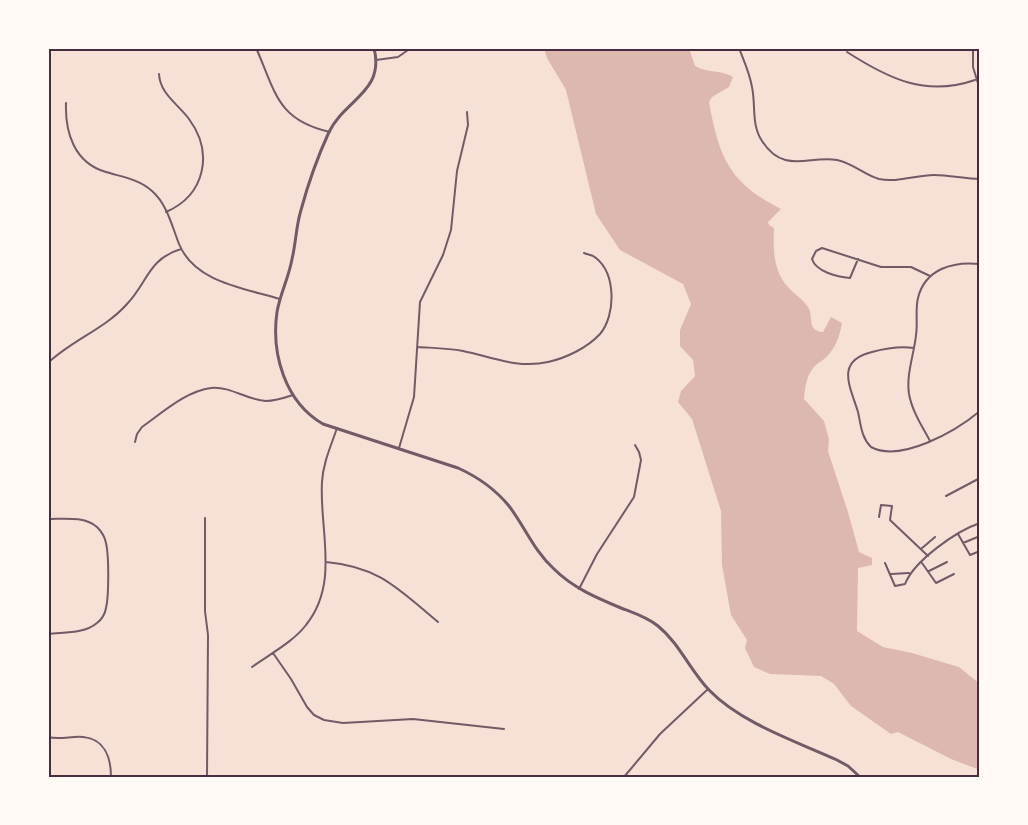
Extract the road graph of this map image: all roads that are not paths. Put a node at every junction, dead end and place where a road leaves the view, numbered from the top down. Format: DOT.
graph roads {
  1 [pos="374,48"];
  2 [pos="411,48"];
  3 [pos="739,48"];
  4 [pos="973,48"];
  5 [pos="257,50"];
  6 [pos="847,52"];
  7 [pos="376,60"];
  8 [pos="159,74"];
  9 [pos="975,80"];
  10 [pos="980,90"];
  11 [pos="66,103"];
  12 [pos="467,111"];
  13 [pos="330,132"];
  14 [pos="980,179"];
  15 [pos="166,212"];
  16 [pos="182,249"];
  17 [pos="584,253"];
  18 [pos="858,259"];
  19 [pos="980,264"];
  20 [pos="930,276"];
  21 [pos="280,299"];
  22 [pos="418,347"];
  23 [pos="914,348"];
  24 [pos="48,362"];
  25 [pos="980,375"];
  26 [pos="980,381"];
  27 [pos="293,395"];
  28 [pos="980,411"];
  29 [pos="337,428"];
  30 [pos="930,441"];
  31 [pos="135,442"];
  32 [pos="635,445"];
  33 [pos="399,448"];
  34 [pos="980,478"];
  35 [pos="946,496"];
  36 [pos="205,518"];
  37 [pos="879,518"];
  38 [pos="48,519"];
  39 [pos="980,523"];
  40 [pos="958,534"];
  41 [pos="980,536"];
  42 [pos="935,537"];
  43 [pos="963,543"];
  44 [pos="921,549"];
  45 [pos="980,551"];
  46 [pos="928,556"];
  47 [pos="326,562"];
  48 [pos="947,562"];
  49 [pos="885,563"];
  50 [pos="922,563"];
  51 [pos="928,571"];
  52 [pos="909,573"];
  53 [pos="954,574"];
  54 [pos="890,575"];
  55 [pos="579,589"];
  56 [pos="438,622"];
  57 [pos="48,634"];
  58 [pos="273,652"];
  59 [pos="252,667"];
  60 [pos="708,689"];
  61 [pos="504,729"];
  62 [pos="48,737"];
  63 [pos="111,777"];
  64 [pos="207,777"];
  65 [pos="624,777"];
  66 [pos="860,777"];
  1 -- 7 [label="street"];
  2 -- 7 [label="street"];
  3 -- 14 [label="street"];
  4 -- 9 [label="street"];
  5 -- 13 [label="street"];
  6 -- 9 [label="street"];
  7 -- 13 [label="street"];
  8 -- 15 [label="street"];
  9 -- 10 [label="street"];
  11 -- 15 [label="street"];
  12 -- 22 [label="street"];
  13 -- 21 [label="street"];
  15 -- 16 [label="street"];
  16 -- 21 [label="street"];
  16 -- 24 [label="street"];
  17 -- 22 [label="street"];
  18 -- 18 [label="street"];
  18 -- 20 [label="street"];
  19 -- 20 [label="street"];
  20 -- 23 [label="street"];
  21 -- 27 [label="street"];
  22 -- 33 [label="street"];
  23 -- 30 [label="street"];
  23 -- 30 [label="street"];
  25 -- 26 [label="street"];
  27 -- 29 [label="street"];
  27 -- 31 [label="street"];
  28 -- 30 [label="street"];
  29 -- 33 [label="street"];
  29 -- 47 [label="street"];
  32 -- 55 [label="street"];
  33 -- 55 [label="street"];
  34 -- 35 [label="street"];
  36 -- 64 [label="street"];
  37 -- 44 [label="street"];
  38 -- 57 [label="street"];
  39 -- 40 [label="street"];
  40 -- 43 [label="street"];
  40 -- 46 [label="street"];
  41 -- 43 [label="street"];
  42 -- 44 [label="street"];
  43 -- 45 [label="street"];
  44 -- 46 [label="street"];
  46 -- 50 [label="street"];
  47 -- 56 [label="street"];
  47 -- 58 [label="street"];
  48 -- 51 [label="street"];
  49 -- 54 [label="street"];
  50 -- 51 [label="street"];
  50 -- 52 [label="street"];
  51 -- 53 [label="street"];
  52 -- 54 [label="street"];
  52 -- 54 [label="street"];
  55 -- 60 [label="street"];
  58 -- 59 [label="street"];
  58 -- 61 [label="street"];
  60 -- 65 [label="street"];
  60 -- 66 [label="street"];
  62 -- 63 [label="street"];
}
